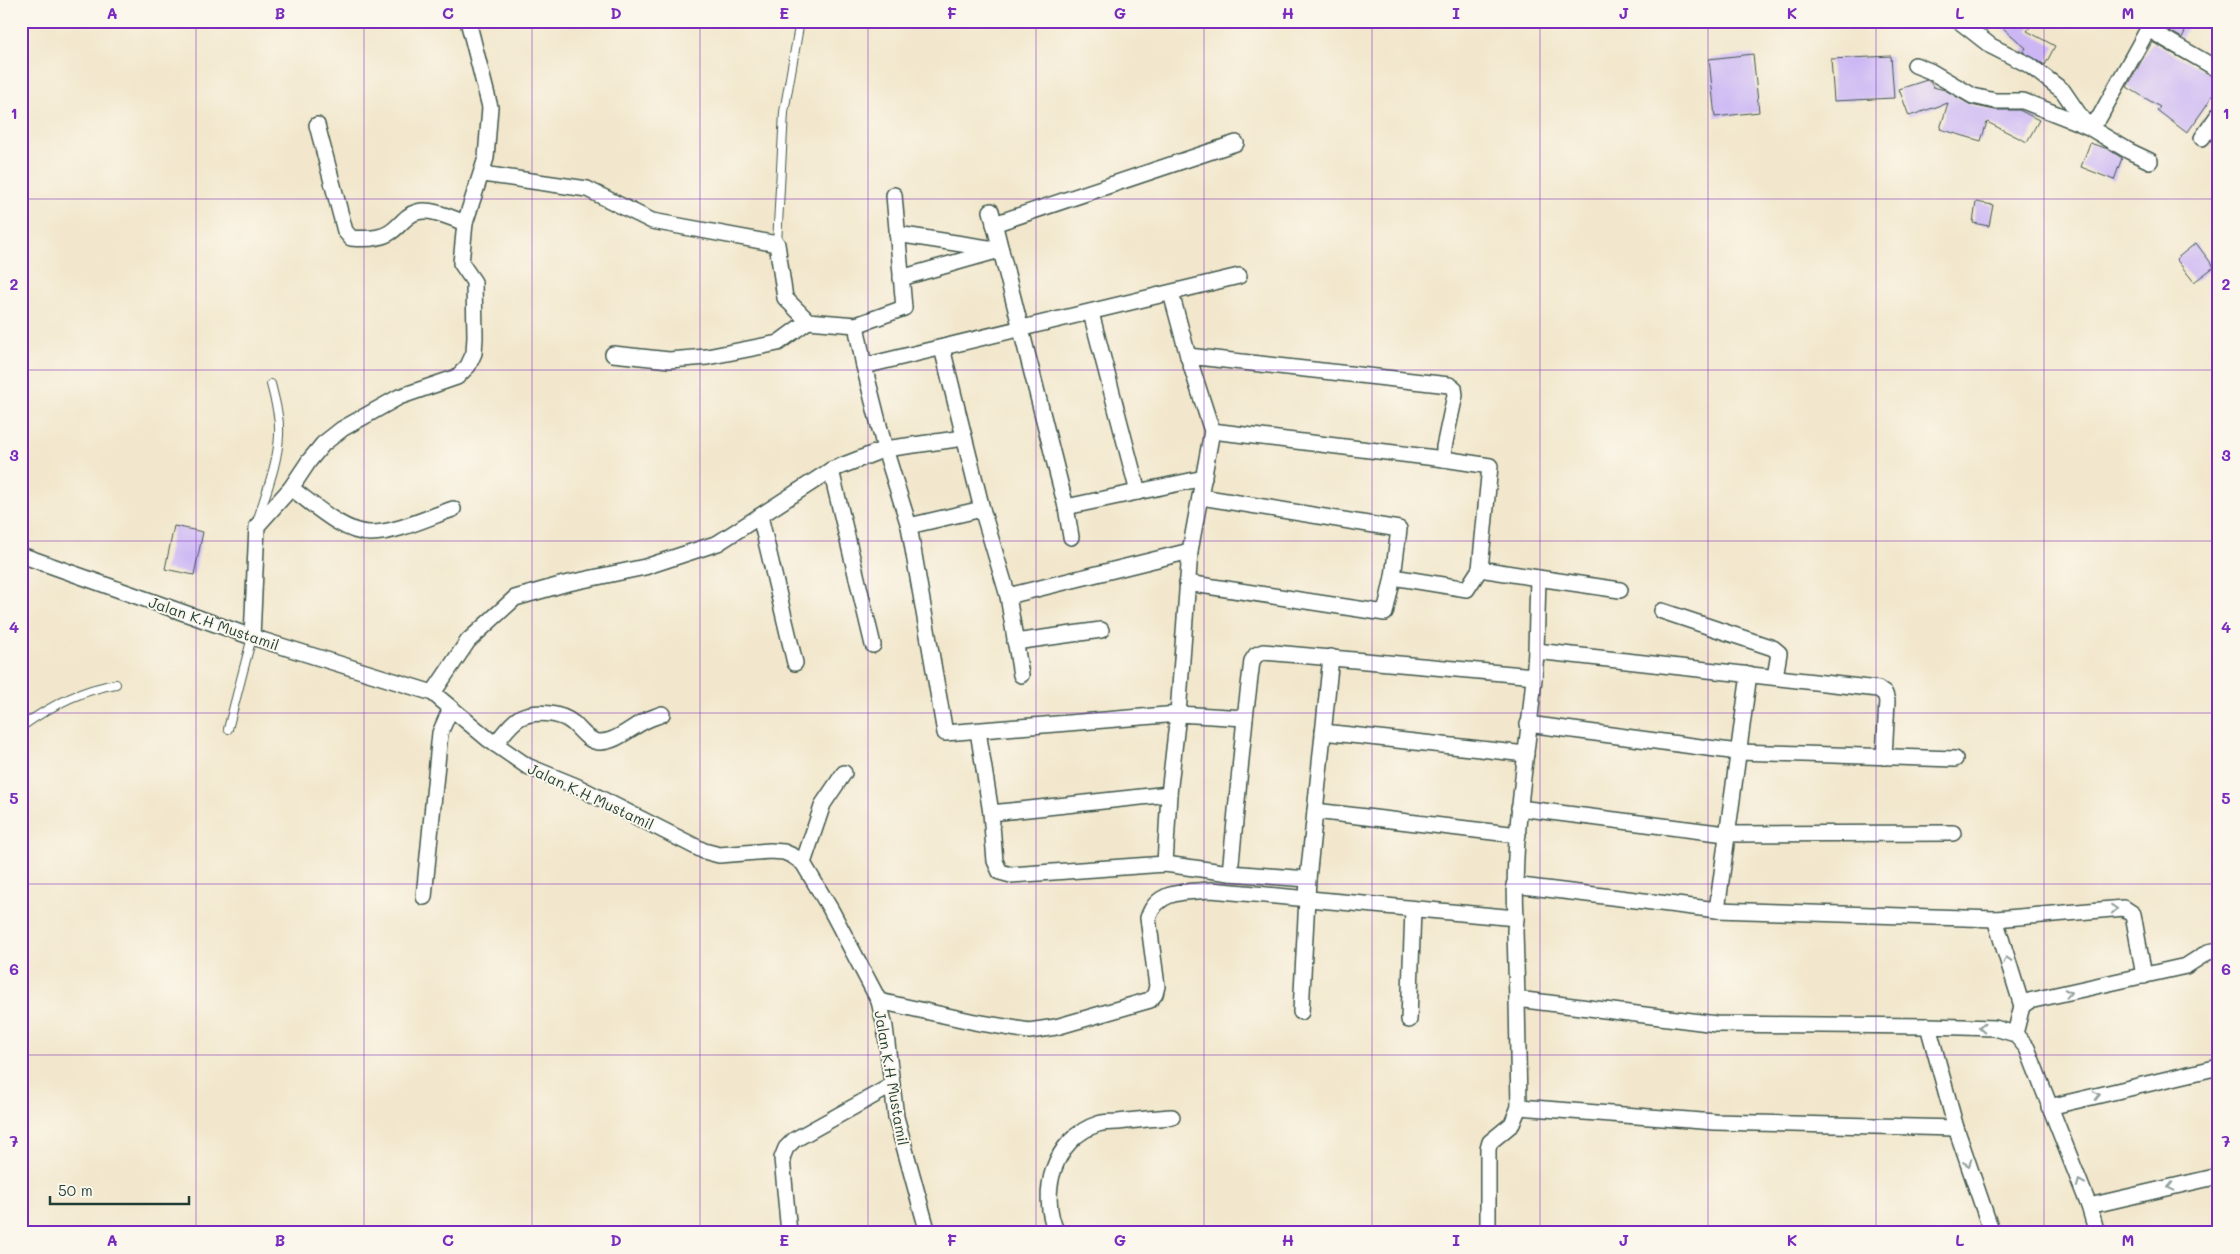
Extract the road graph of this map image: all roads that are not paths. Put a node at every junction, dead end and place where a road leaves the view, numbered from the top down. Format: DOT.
graph roads {
  1 [pos="468,21"];
  2 [pos="800,21"];
  3 [pos="1959,21"];
  4 [pos="2152,25"];
  5 [pos="1915,65"];
  6 [pos="2219,70"];
  7 [pos="2219,114"];
  8 [pos="317,125"];
  9 [pos="2087,126"];
  10 [pos="2202,138"];
  11 [pos="1236,143"];
  12 [pos="2150,160"];
  13 [pos="483,174"];
  14 [pos="894,195"];
  15 [pos="465,223"];
  16 [pos="897,234"];
  17 [pos="777,244"];
  18 [pos="1001,250"];
  19 [pos="1239,276"];
  20 [pos="901,278"];
  21 [pos="1171,293"];
  22 [pos="1091,312"];
  23 [pos="808,321"];
  24 [pos="856,325"];
  25 [pos="1021,329"];
  26 [pos="942,348"];
  27 [pos="612,354"];
  28 [pos="1188,356"];
  29 [pos="864,366"];
  30 [pos="271,384"];
  31 [pos="1212,431"];
  32 [pos="964,438"];
  33 [pos="885,449"];
  34 [pos="1444,459"];
  35 [pos="831,470"];
  36 [pos="1204,478"];
  37 [pos="291,488"];
  38 [pos="1138,492"];
  39 [pos="1201,497"];
  40 [pos="1066,507"];
  41 [pos="453,509"];
  42 [pos="982,509"];
  43 [pos="760,516"];
  44 [pos="256,526"];
  45 [pos="909,526"];
  46 [pos="1072,537"];
  47 [pos="1190,551"];
  48 [pos="21,556"];
  49 [pos="1480,569"];
  50 [pos="1393,577"];
  51 [pos="1538,578"];
  52 [pos="1187,583"];
  53 [pos="1620,590"];
  54 [pos="1008,596"];
  55 [pos="1662,611"];
  56 [pos="1101,630"];
  57 [pos="252,637"];
  58 [pos="1015,642"];
  59 [pos="873,645"];
  60 [pos="1536,650"];
  61 [pos="1331,657"];
  62 [pos="795,662"];
  63 [pos="1749,674"];
  64 [pos="1021,675"];
  65 [pos="1534,676"];
  66 [pos="1774,677"];
  67 [pos="116,684"];
  68 [pos="433,694"];
  69 [pos="450,710"];
  70 [pos="662,714"];
  71 [pos="1178,714"];
  72 [pos="1245,718"];
  73 [pos="1528,724"];
  74 [pos="21,727"];
  75 [pos="228,729"];
  76 [pos="978,731"];
  77 [pos="1323,732"];
  78 [pos="495,744"];
  79 [pos="1738,752"];
  80 [pos="1526,754"];
  81 [pos="1884,757"];
  82 [pos="1955,759"];
  83 [pos="844,774"];
  84 [pos="1169,794"];
  85 [pos="1519,808"];
  86 [pos="1315,811"];
  87 [pos="991,813"];
  88 [pos="1953,833"];
  89 [pos="1726,834"];
  90 [pos="1518,835"];
  91 [pos="803,863"];
  92 [pos="1165,864"];
  93 [pos="1230,873"];
  94 [pos="1308,879"];
  95 [pos="1514,885"];
  96 [pos="424,897"];
  97 [pos="1308,897"];
  98 [pos="1413,909"];
  99 [pos="1717,910"];
  100 [pos="1516,918"];
  101 [pos="1995,919"];
  102 [pos="2219,950"];
  103 [pos="2144,976"];
  104 [pos="1517,999"];
  105 [pos="879,1001"];
  106 [pos="2022,1006"];
  107 [pos="1301,1012"];
  108 [pos="1409,1020"];
  109 [pos="1928,1026"];
  110 [pos="2015,1034"];
  111 [pos="2219,1067"];
  112 [pos="891,1086"];
  113 [pos="2049,1106"];
  114 [pos="1519,1107"];
  115 [pos="1172,1117"];
  116 [pos="1956,1128"];
  117 [pos="2219,1176"];
  118 [pos="2089,1206"];
  119 [pos="2096,1231"];
  120 [pos="789,1233"];
  121 [pos="928,1233"];
  122 [pos="1057,1233"];
  123 [pos="1488,1233"];
  124 [pos="1992,1233"];
  1 -- 13 [label="street"];
  2 -- 17 [label="lane"];
  3 -- 9 [label="street"];
  4 -- 6 [label="street"];
  4 -- 9 [label="street"];
  5 -- 9 [label="street"];
  7 -- 10 [label="street"];
  8 -- 15 [label="street"];
  9 -- 12 [label="street"];
  11 -- 18 [label="street"];
  13 -- 15 [label="street"];
  13 -- 17 [label="street"];
  14 -- 16 [label="street"];
  15 -- 37 [label="street"];
  16 -- 18 [label="street"];
  16 -- 20 [label="street"];
  17 -- 23 [label="street"];
  18 -- 20 [label="street"];
  18 -- 25 [label="street"];
  19 -- 21 [label="street"];
  20 -- 24 [label="street"];
  21 -- 22 [label="street"];
  21 -- 28 [label="street"];
  22 -- 25 [label="street"];
  22 -- 38 [label="street"];
  23 -- 24 [label="street"];
  23 -- 27 [label="street"];
  24 -- 29 [label="street"];
  25 -- 26 [label="street"];
  25 -- 40 [label="street"];
  26 -- 29 [label="street"];
  26 -- 32 [label="street"];
  28 -- 31 [label="street"];
  28 -- 34 [label="street"];
  29 -- 33 [label="street"];
  30 -- 44 [label="lane"];
  31 -- 34 [label="street"];
  31 -- 36 [label="street"];
  32 -- 33 [label="street"];
  32 -- 42 [label="street"];
  33 -- 35 [label="street"];
  33 -- 45 [label="street"];
  34 -- 49 [label="street"];
  35 -- 43 [label="street"];
  35 -- 59 [label="street"];
  36 -- 38 [label="street"];
  36 -- 39 [label="street"];
  37 -- 41 [label="street"];
  37 -- 44 [label="street"];
  38 -- 40 [label="street"];
  39 -- 47 [label="street"];
  39 -- 50 [label="street"];
  40 -- 46 [label="street"];
  42 -- 45 [label="street"];
  42 -- 54 [label="street"];
  43 -- 62 [label="street"];
  43 -- 68 [label="street"];
  44 -- 57 [label="street"];
  45 -- 76 [label="street"];
  47 -- 52 [label="street"];
  47 -- 54 [label="street"];
  48 -- 57 [label="street, Jalan K.H Mustamil"];
  49 -- 50 [label="street"];
  49 -- 51 [label="street"];
  50 -- 52 [label="street"];
  51 -- 53 [label="street"];
  51 -- 60 [label="street"];
  52 -- 71 [label="street"];
  54 -- 58 [label="street"];
  55 -- 66 [label="street"];
  56 -- 58 [label="street"];
  57 -- 68 [label="street, Jalan K.H Mustamil"];
  57 -- 75 [label="lane"];
  58 -- 64 [label="street"];
  60 -- 63 [label="street"];
  60 -- 65 [label="street"];
  61 -- 65 [label="street"];
  61 -- 72 [label="street"];
  61 -- 77 [label="street"];
  63 -- 66 [label="street"];
  63 -- 79 [label="street"];
  65 -- 73 [label="street"];
  66 -- 81 [label="street"];
  67 -- 74 [label="lane"];
  68 -- 69 [label="street, Jalan K.H Mustamil"];
  69 -- 78 [label="street, Jalan K.H Mustamil"];
  69 -- 96 [label="street"];
  70 -- 78 [label="street"];
  71 -- 72 [label="street"];
  71 -- 76 [label="street"];
  71 -- 84 [label="street"];
  72 -- 93 [label="street"];
  73 -- 79 [label="street"];
  73 -- 80 [label="street"];
  76 -- 87 [label="street"];
  77 -- 80 [label="street"];
  77 -- 86 [label="street"];
  78 -- 91 [label="street, Jalan K.H Mustamil"];
  79 -- 81 [label="street"];
  79 -- 89 [label="street"];
  80 -- 85 [label="street"];
  81 -- 82 [label="street"];
  83 -- 91 [label="street"];
  84 -- 87 [label="street"];
  84 -- 92 [label="street"];
  85 -- 89 [label="street"];
  85 -- 90 [label="street"];
  86 -- 90 [label="street"];
  86 -- 94 [label="street"];
  87 -- 92 [label="street"];
  88 -- 89 [label="street"];
  89 -- 99 [label="street"];
  90 -- 95 [label="street"];
  91 -- 105 [label="street, Jalan K.H Mustamil"];
  92 -- 93 [label="street"];
  93 -- 94 [label="street"];
  94 -- 97 [label="street"];
  95 -- 99 [label="street"];
  95 -- 100 [label="street"];
  97 -- 98 [label="street"];
  97 -- 105 [label="street"];
  97 -- 107 [label="street"];
  98 -- 100 [label="street"];
  98 -- 108 [label="street"];
  99 -- 101 [label="street"];
  100 -- 104 [label="street"];
  101 -- 103 [label="street, one-way"];
  106 -- 101 [label="street, one-way"];
  102 -- 103 [label="street"];
  106 -- 103 [label="street, one-way"];
  104 -- 109 [label="street"];
  104 -- 114 [label="street"];
  105 -- 112 [label="street, Jalan K.H Mustamil"];
  106 -- 110 [label="street"];
  110 -- 109 [label="street, one-way"];
  109 -- 116 [label="street"];
  110 -- 113 [label="street"];
  113 -- 111 [label="street, one-way"];
  112 -- 120 [label="street"];
  112 -- 121 [label="street, Jalan K.H Mustamil"];
  118 -- 113 [label="street, one-way"];
  114 -- 116 [label="street"];
  114 -- 123 [label="street"];
  115 -- 122 [label="street"];
  116 -- 124 [label="street, one-way"];
  117 -- 118 [label="street, one-way"];
  118 -- 119 [label="street"];
}
